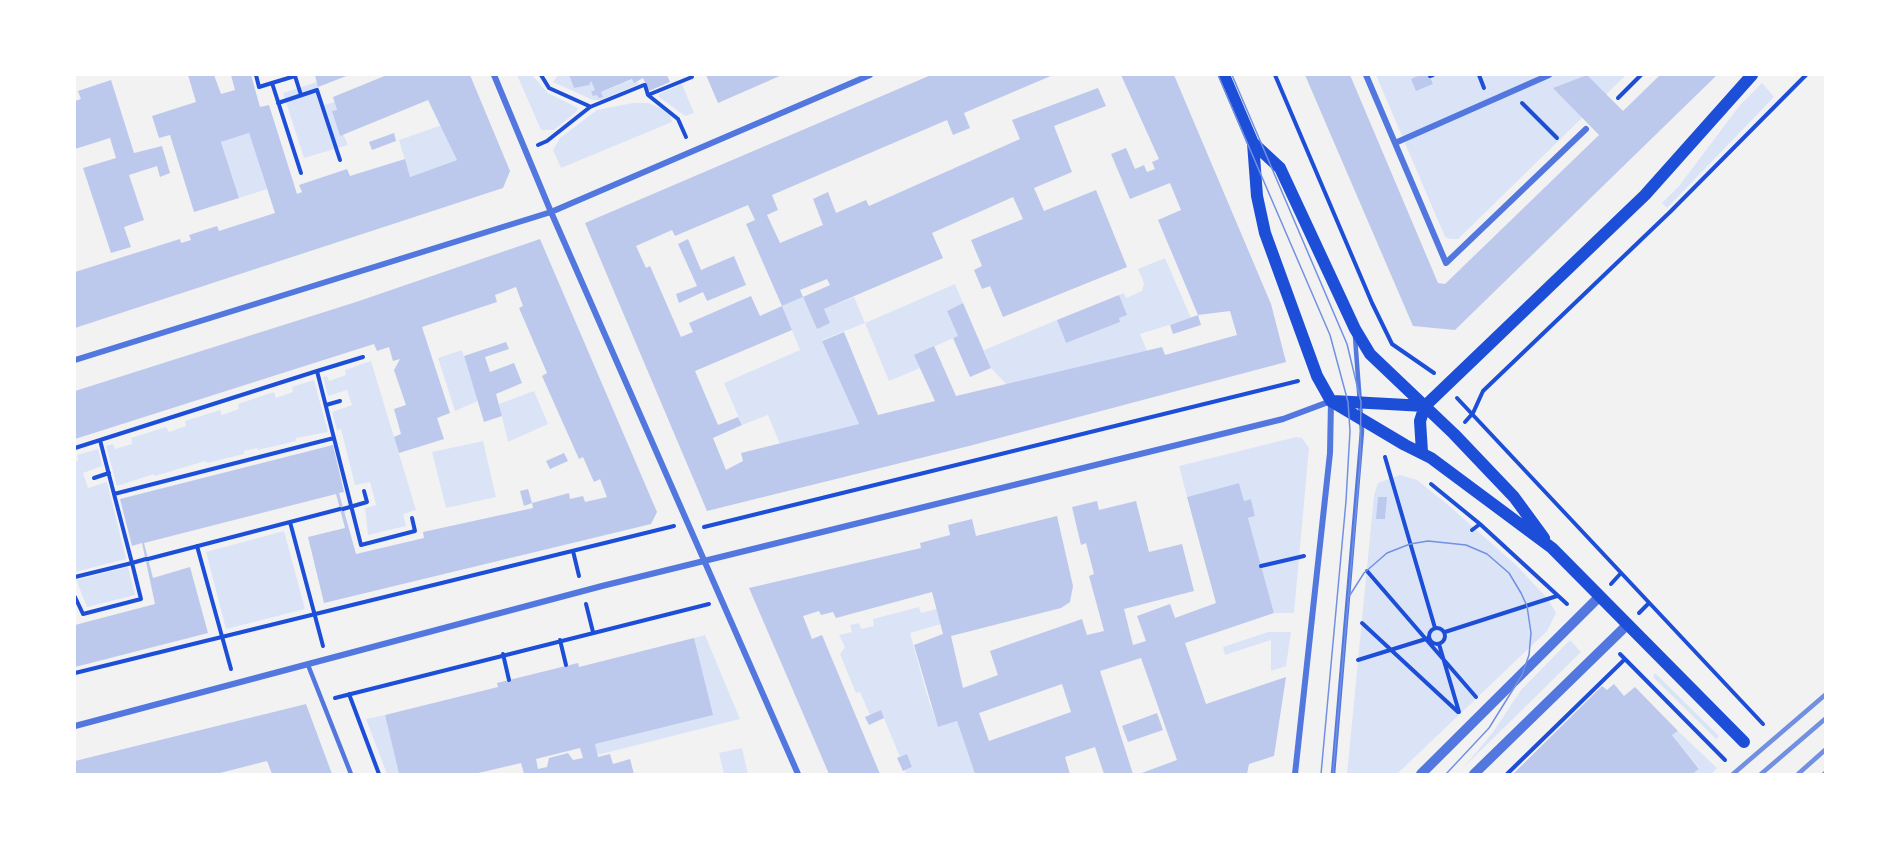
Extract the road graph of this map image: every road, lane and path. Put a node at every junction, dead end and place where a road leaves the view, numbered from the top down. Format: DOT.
graph roads {
  1 [pos="256,75"];
  2 [pos="494,75"];
  3 [pos="541,75"];
  4 [pos="870,75"];
  5 [pos="1224,75"];
  6 [pos="1275,75"];
  7 [pos="1366,75"];
  8 [pos="1550,75"];
  9 [pos="1641,75"];
  10 [pos="1752,75"];
  11 [pos="1806,75"];
  12 [pos="692,77"];
  13 [pos="272,83"];
  14 [pos="1511,92"];
  15 [pos="301,95"];
  16 [pos="648,95"];
  17 [pos="1618,98"];
  18 [pos="278,102"];
  19 [pos="590,107"];
  20 [pos="1586,129"];
  21 [pos="1253,143"];
  22 [pos="1395,143"];
  23 [pos="1566,148"];
  24 [pos="525,150"];
  25 [pos="692,152"];
  26 [pos="340,160"];
  27 [pos="301,173"];
  28 [pos="551,212"];
  29 [pos="1354,328"];
  30 [pos="363,357"];
  31 [pos="75,360"];
  32 [pos="317,371"];
  33 [pos="1298,381"];
  34 [pos="1447,387"];
  35 [pos="340,401"];
  36 [pos="1331,401"];
  37 [pos="1361,402"];
  38 [pos="326,405"];
  39 [pos="1425,406"];
  40 [pos="1473,413"];
  41 [pos="1362,420"];
  42 [pos="334,438"];
  43 [pos="100,440"];
  44 [pos="75,448"];
  45 [pos="1422,452"];
  46 [pos="1385,457"];
  47 [pos="109,473"];
  48 [pos="94,478"];
  49 [pos="1427,481"];
  50 [pos="364,491"];
  51 [pos="114,494"];
  52 [pos="351,506"];
  53 [pos="412,518"];
  54 [pos="290,522"];
  55 [pos="688,523"];
  56 [pos="1480,524"];
  57 [pos="1472,530"];
  58 [pos="692,531"];
  59 [pos="197,546"];
  60 [pos="1551,548"];
  61 [pos="1299,556"];
  62 [pos="705,560"];
  63 [pos="132,563"];
  64 [pos="1261,566"];
  65 [pos="1366,570"];
  66 [pos="75,577"];
  67 [pos="1557,596"];
  68 [pos="75,597"];
  69 [pos="1599,597"];
  70 [pos="722,600"];
  71 [pos="314,614"];
  72 [pos="1581,616"];
  73 [pos="1362,623"];
  74 [pos="1627,625"];
  75 [pos="1436,628"];
  76 [pos="1445,632"];
  77 [pos="222,636"];
  78 [pos="1427,638"];
  79 [pos="560,640"];
  80 [pos="1609,642"];
  81 [pos="1439,644"];
  82 [pos="1390,650"];
  83 [pos="503,654"];
  84 [pos="1625,659"];
  85 [pos="326,660"];
  86 [pos="1358,660"];
  87 [pos="1444,660"];
  88 [pos="308,665"];
  89 [pos="566,665"];
  90 [pos="75,673"];
  91 [pos="509,680"];
  92 [pos="235,684"];
  93 [pos="349,694"];
  94 [pos="322,701"];
  95 [pos="1486,710"];
  96 [pos="1459,713"];
  97 [pos="1763,724"];
  98 [pos="1471,725"];
  99 [pos="75,726"];
  100 [pos="1744,742"];
  101 [pos="1725,760"];
  102 [pos="351,774"];
  103 [pos="379,774"];
  104 [pos="798,774"];
  105 [pos="1295,774"];
  106 [pos="1333,774"];
  107 [pos="1420,774"];
  108 [pos="1474,774"];
  109 [pos="1507,774"];
  1 -- 13 [label="path"];
  2 -- 24 [label="street"];
  3 -- 19 [label="path"];
  4 -- 25 [label="street"];
  5 -- 21 [label="main road"];
  6 -- 34 [label="path"];
  7 -- 22 [label="street"];
  8 -- 14 [label="street"];
  9 -- 17 [label="path"];
  10 -- 34 [label="main road"];
  11 -- 40 [label="path"];
  12 -- 16 [label="path"];
  13 -- 15 [label="path"];
  13 -- 18 [label="path"];
  14 -- 22 [label="street"];
  14 -- 23 [label="path"];
  15 -- 18 [label="path"];
  15 -- 26 [label="path"];
  16 -- 19 [label="path"];
  16 -- 25 [label="path"];
  18 -- 27 [label="path"];
  19 -- 24 [label="path"];
  20 -- 23 [label="street"];
  21 -- 29 [label="main road"];
  21 -- 36 [label="main road"];
  22 -- 23 [label="street"];
  24 -- 28 [label="street"];
  25 -- 28 [label="street"];
  28 -- 31 [label="street"];
  28 -- 55 [label="street"];
  29 -- 37 [label="lane"];
  29 -- 39 [label="main road"];
  30 -- 32 [label="path"];
  32 -- 38 [label="path"];
  32 -- 43 [label="path"];
  33 -- 58 [label="path"];
  34 -- 39 [label="main road"];
  34 -- 40 [label="path"];
  35 -- 38 [label="path"];
  36 -- 37 [label="main road"];
  36 -- 41 [label="main road"];
  36 -- 62 [label="street"];
  36 -- 105 [label="street"];
  37 -- 39 [label="main road"];
  37 -- 41 [label="lane"];
  38 -- 42 [label="path"];
  39 -- 45 [label="main road"];
  39 -- 60 [label="main road"];
  40 -- 97 [label="path"];
  41 -- 45 [label="main road"];
  41 -- 106 [label="lane"];
  42 -- 51 [label="path"];
  42 -- 52 [label="path"];
  43 -- 44 [label="path"];
  43 -- 47 [label="path"];
  45 -- 60 [label="main road"];
  46 -- 75 [label="path"];
  47 -- 48 [label="path"];
  47 -- 51 [label="path"];
  49 -- 56 [label="path"];
  50 -- 52 [label="path"];
  51 -- 63 [label="path"];
  52 -- 53 [label="path"];
  52 -- 54 [label="path"];
  54 -- 59 [label="path"];
  54 -- 71 [label="path"];
  55 -- 58 [label="street"];
  55 -- 71 [label="path"];
  56 -- 57 [label="path"];
  56 -- 67 [label="path"];
  58 -- 62 [label="street"];
  59 -- 63 [label="path"];
  59 -- 77 [label="path"];
  60 -- 69 [label="main road"];
  61 -- 64 [label="path"];
  62 -- 70 [label="street"];
  62 -- 85 [label="street"];
  63 -- 66 [label="path"];
  63 -- 68 [label="path"];
  65 -- 78 [label="path"];
  67 -- 72 [label="path"];
  67 -- 76 [label="path"];
  69 -- 72 [label="street"];
  69 -- 74 [label="main road"];
  70 -- 79 [label="path"];
  70 -- 104 [label="street"];
  71 -- 77 [label="path"];
  71 -- 85 [label="path"];
  72 -- 95 [label="street"];
  73 -- 82 [label="path"];
  74 -- 80 [label="street"];
  74 -- 100 [label="main road"];
  75 -- 76 [label="path"];
  75 -- 78 [label="path"];
  76 -- 81 [label="path"];
  77 -- 90 [label="path"];
  77 -- 92 [label="path"];
  78 -- 81 [label="path"];
  78 -- 82 [label="path"];
  78 -- 87 [label="path"];
  79 -- 83 [label="path"];
  79 -- 89 [label="path"];
  80 -- 84 [label="path"];
  80 -- 108 [label="street"];
  81 -- 87 [label="path"];
  82 -- 86 [label="path"];
  82 -- 96 [label="path"];
  83 -- 91 [label="path"];
  83 -- 93 [label="path"];
  84 -- 101 [label="path"];
  84 -- 109 [label="path"];
  85 -- 88 [label="street"];
  87 -- 95 [label="path"];
  87 -- 96 [label="path"];
  88 -- 92 [label="street"];
  88 -- 94 [label="lane"];
  92 -- 99 [label="street"];
  93 -- 94 [label="path"];
  93 -- 103 [label="path"];
  94 -- 102 [label="lane"];
  95 -- 98 [label="street"];
  96 -- 98 [label="path"];
  98 -- 107 [label="street"];
}
